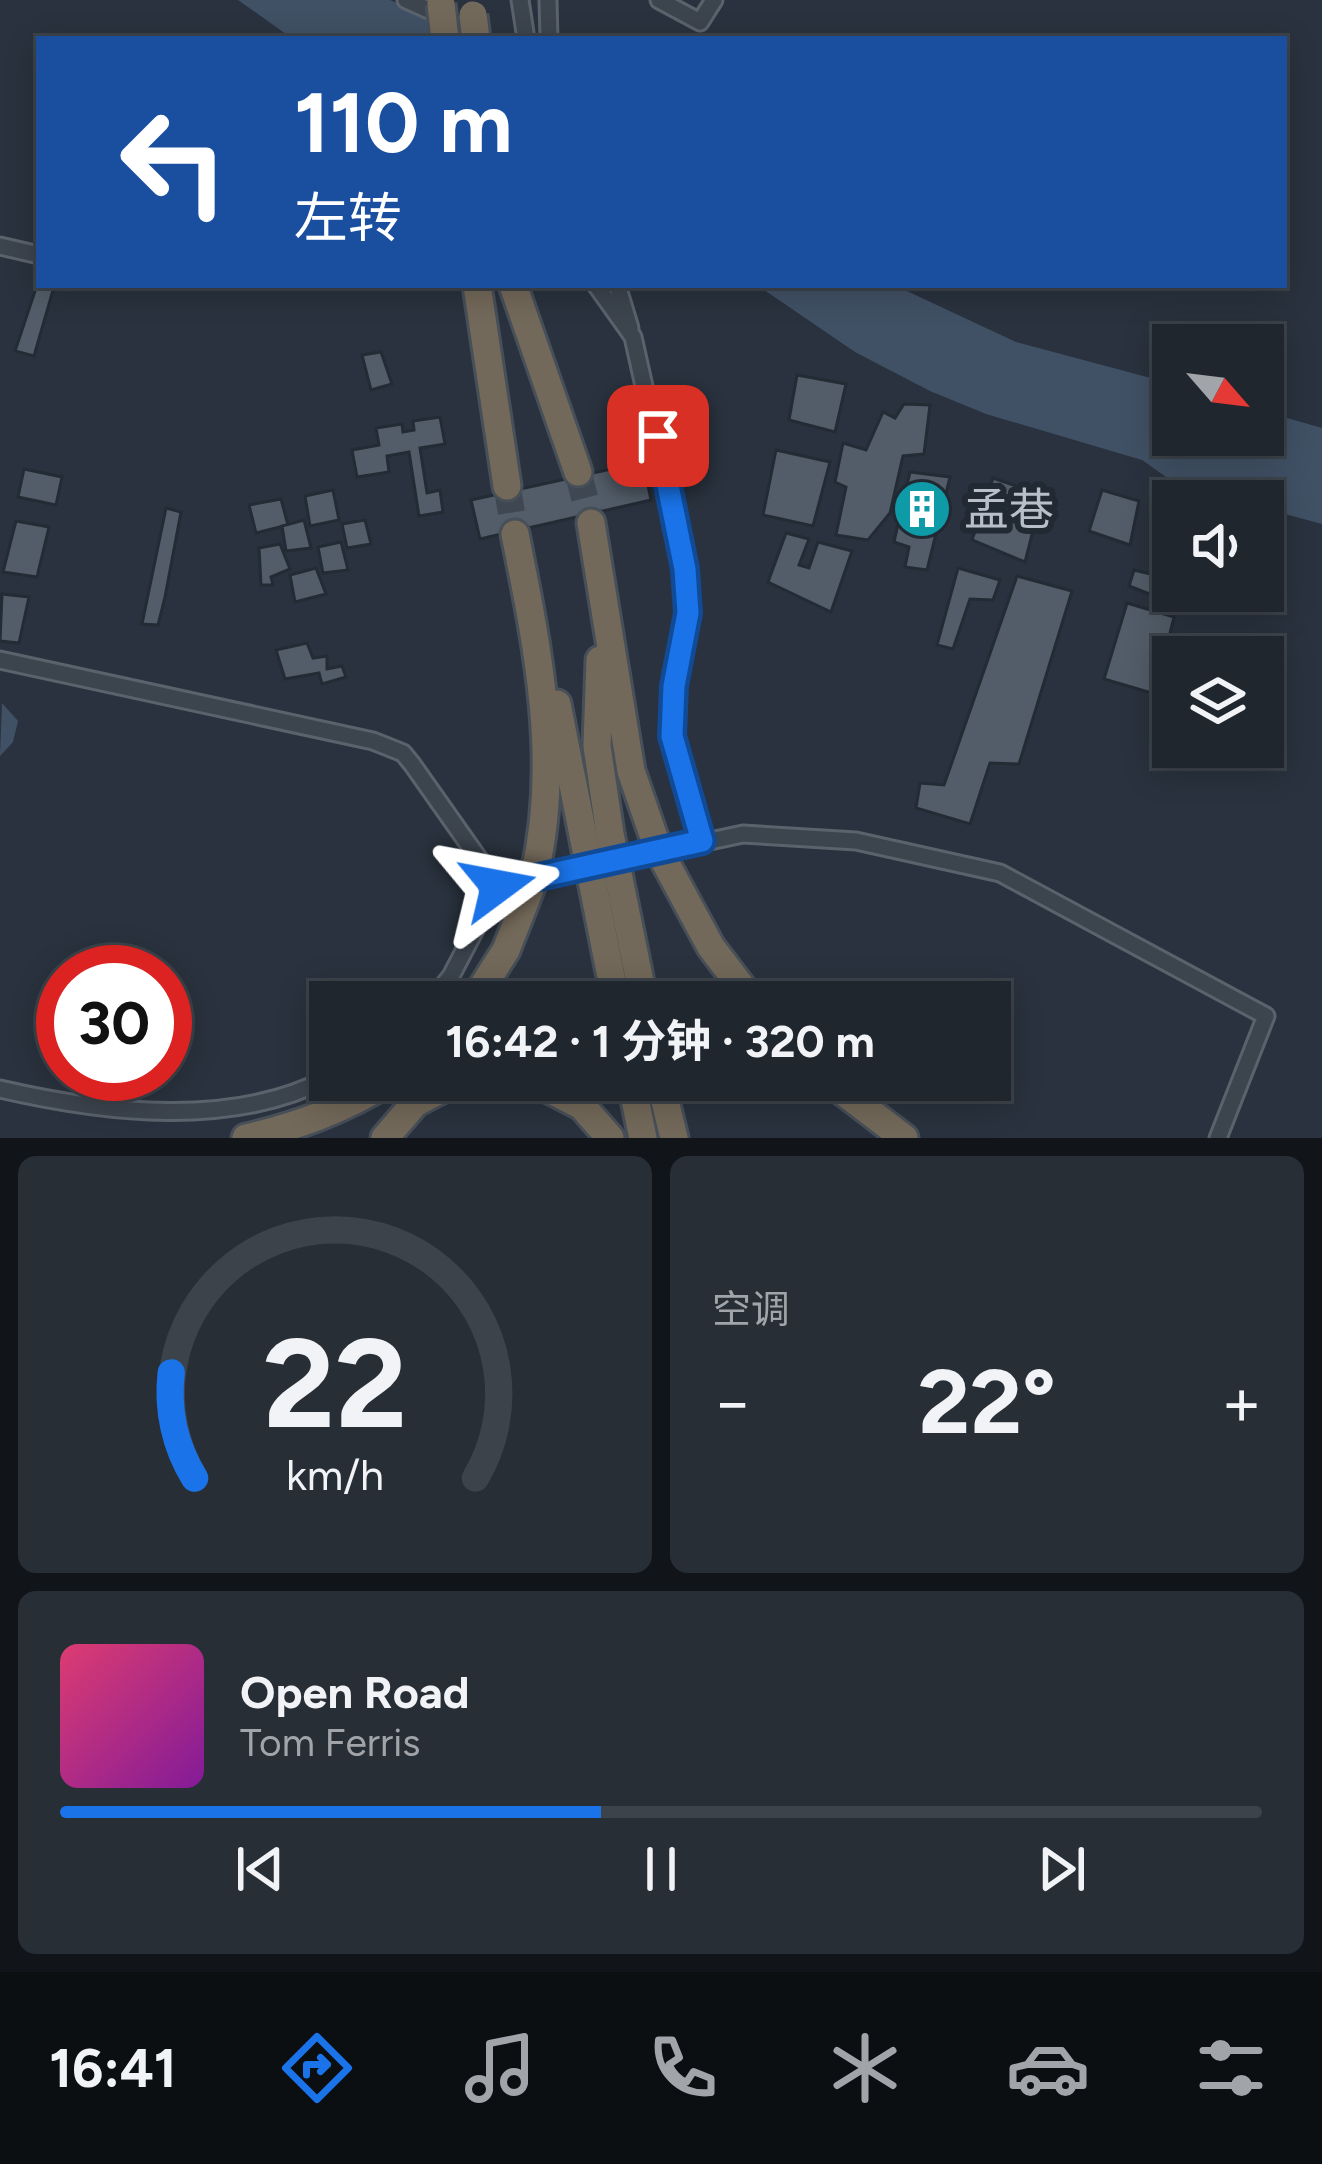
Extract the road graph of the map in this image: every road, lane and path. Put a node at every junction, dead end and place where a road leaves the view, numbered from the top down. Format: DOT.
graph roads {
  1 [pos="406,0"];
  2 [pos="520,0"];
  3 [pos="548,0"];
  4 [pos="659,0"];
  5 [pos="714,0"];
  6 [pos="441,2"];
  7 [pos="525,33"];
  8 [pos="446,36"];
  9 [pos="490,36"];
  10 [pos="549,36"];
  11 [pos="0,246"];
  12 [pos="36,254"];
  13 [pos="477,288"];
  14 [pos="514,288"];
  15 [pos="598,288"];
  16 [pos="618,288"];
  17 [pos="633,337"];
  18 [pos="578,472"];
  19 [pos="507,486"];
  20 [pos="591,523"];
  21 [pos="515,534"];
  22 [pos="602,584"];
  23 [pos="539,656"];
  24 [pos="0,660"];
  25 [pos="597,837"];
  26 [pos="702,841"];
  27 [pos="498,886"];
  28 [pos="447,981"];
  29 [pos="486,981"];
  30 [pos="614,981"];
  31 [pos="638,981"];
  32 [pos="737,981"];
  33 [pos="309,1086"];
  34 [pos="0,1089"];
  35 [pos="357,1101"];
  36 [pos="419,1101"];
  37 [pos="572,1101"];
  38 [pos="635,1101"];
  39 [pos="665,1101"];
  40 [pos="856,1101"];
  41 [pos="246,1138"];
  42 [pos="386,1138"];
  43 [pos="610,1138"];
  44 [pos="643,1138"];
  45 [pos="674,1138"];
  46 [pos="904,1138"];
  47 [pos="1218,1138"];
  1 -- 9 [label="street"];
  2 -- 7 [label="street"];
  3 -- 10 [label="street"];
  4 -- 5 [label="street"];
  6 -- 8 [label="highway, bridge"];
  11 -- 12 [label="street"];
  13 -- 19 [label="highway"];
  14 -- 18 [label="highway"];
  15 -- 17 [label="street"];
  16 -- 17 [label="street"];
  17 -- 26 [label="street"];
  20 -- 22 [label="highway"];
  21 -- 23 [label="highway"];
  22 -- 25 [label="highway"];
  22 -- 32 [label="highway"];
  23 -- 25 [label="highway"];
  23 -- 29 [label="highway"];
  24 -- 27 [label="street"];
  25 -- 30 [label="highway, bridge"];
  25 -- 31 [label="highway, bridge"];
  26 -- 27 [label="street"];
  26 -- 47 [label="street"];
  27 -- 28 [label="street"];
  33 -- 34 [label="street"];
  35 -- 41 [label="highway"];
  36 -- 42 [label="highway"];
  37 -- 43 [label="highway"];
  38 -- 44 [label="highway"];
  39 -- 45 [label="highway"];
  40 -- 46 [label="highway"];
}
